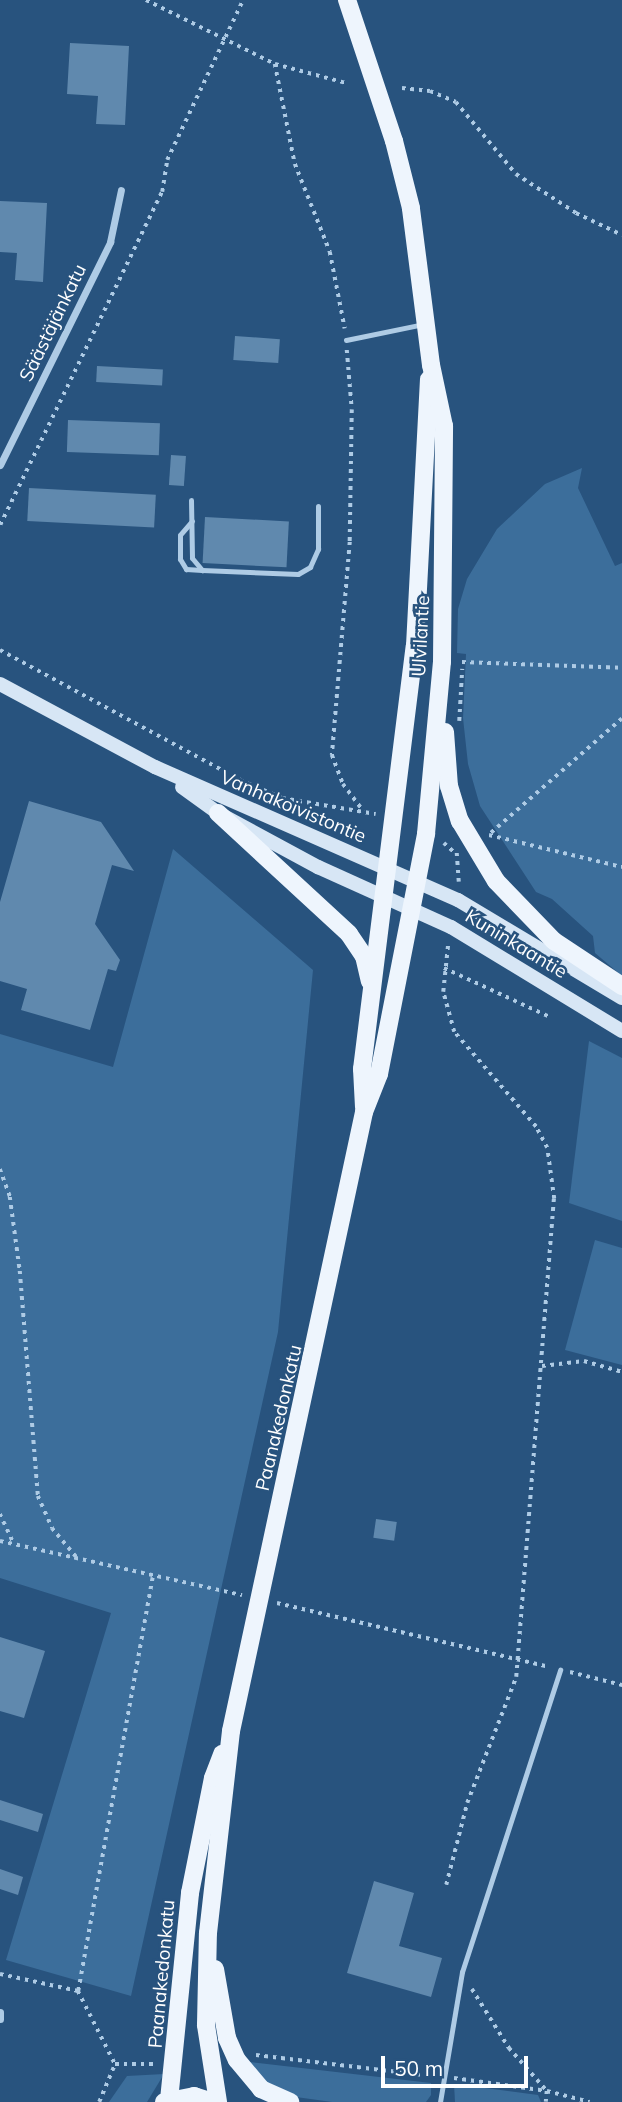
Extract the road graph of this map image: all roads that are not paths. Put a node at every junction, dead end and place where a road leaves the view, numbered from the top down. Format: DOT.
graph roads {
  1 [pos="334,0"];
  2 [pos="347,0"];
  3 [pos="371,76"];
  4 [pos="121,190"];
  5 [pos="427,323"];
  6 [pos="346,340"];
  7 [pos="431,365"];
  8 [pos="0,465"];
  9 [pos="191,500"];
  10 [pos="318,506"];
  11 [pos="192,522"];
  12 [pos="202,570"];
  13 [pos="442,662"];
  14 [pos="0,684"];
  15 [pos="155,767"];
  16 [pos="218,813"];
  17 [pos="390,868"];
  18 [pos="417,879"];
  19 [pos="386,897"];
  20 [pos="412,908"];
  21 [pos="622,986"];
  22 [pos="372,988"];
  23 [pos="622,998"];
  24 [pos="622,1031"];
  25 [pos="364,1112"];
  26 [pos="560,1670"];
  27 [pos="231,1731"];
  28 [pos="208,1933"];
  29 [pos="0,2012"];
  30 [pos="0,2019"];
  31 [pos="166,2101"];
  32 [pos="213,2102"];
  33 [pos="218,2102"];
  34 [pos="290,2102"];
  35 [pos="440,2102"];
  1 -- 3 [label="main road, Ulvilantie"];
  2 -- 3 [label="main road, Ulvilantie"];
  3 -- 5 [label="main road, Ulvilantie"];
  4 -- 8 [label="street, Säästäjänkatu"];
  5 -- 6 [label="lane"];
  5 -- 7 [label="main road, Ulvilantie"];
  7 -- 13 [label="main road, Ulvilantie"];
  7 -- 17 [label="main road, Ulvilantie"];
  9 -- 11 [label="lane"];
  10 -- 12 [label="lane"];
  11 -- 12 [label="lane"];
  11 -- 12 [label="lane"];
  13 -- 18 [label="main road, Ulvilantie"];
  13 -- 21 [label="main road"];
  14 -- 15 [label="main road, Vanhakoivistontie"];
  15 -- 16 [label="main road, Vanhakoivistontie"];
  15 -- 17 [label="main road, Vanhakoivistontie"];
  16 -- 19 [label="main road, Vanhakoivistontie"];
  16 -- 22 [label="main road"];
  17 -- 18 [label="main road, Vanhakoivistontie"];
  17 -- 19 [label="main road, Ulvilantie"];
  18 -- 20 [label="main road, Ulvilantie"];
  18 -- 23 [label="main road, Kuninkaantie"];
  19 -- 20 [label="main road, Kuninkaantie"];
  19 -- 22 [label="main road, Paanakedonkatu"];
  20 -- 24 [label="main road, Kuninkaantie"];
  20 -- 25 [label="main road, Paanakedonkatu"];
  22 -- 25 [label="main road, Paanakedonkatu"];
  25 -- 27 [label="main road, Paanakedonkatu"];
  26 -- 35 [label="lane"];
  27 -- 28 [label="main road, Paanakedonkatu"];
  27 -- 31 [label="main road, Paanakedonkatu"];
  28 -- 33 [label="main road, Paanakedonkatu"];
  28 -- 34 [label="main road"];
  29 -- 30 [label="street"];
  31 -- 32 [label="main road"];
}
